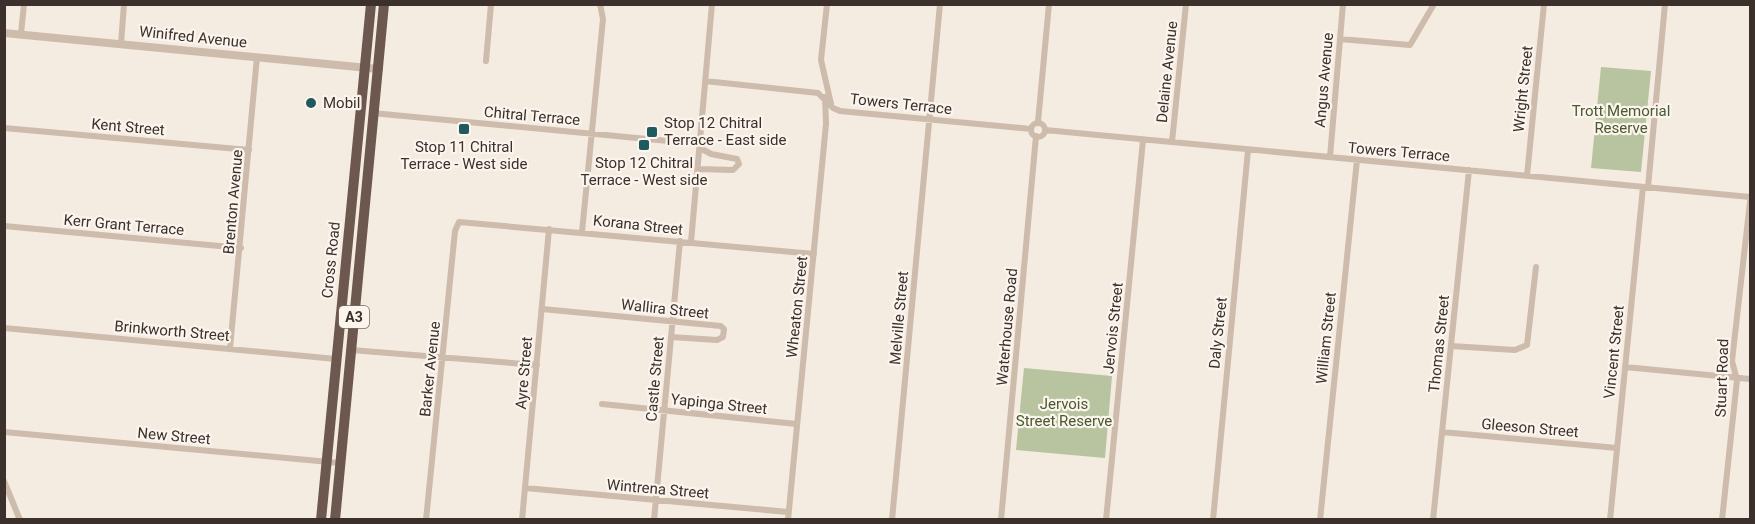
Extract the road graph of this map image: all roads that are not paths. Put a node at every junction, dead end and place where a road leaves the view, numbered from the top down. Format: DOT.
graph roads {
  1 [pos="24,4"];
  2 [pos="124,4"];
  3 [pos="371,4"];
  4 [pos="384,4"];
  5 [pos="491,4"];
  6 [pos="600,4"];
  7 [pos="712,4"];
  8 [pos="827,4"];
  9 [pos="940,4"];
  10 [pos="1049,4"];
  11 [pos="1186,4"];
  12 [pos="1343,4"];
  13 [pos="1434,4"];
  14 [pos="1544,4"];
  15 [pos="1665,4"];
  16 [pos="4,33"];
  17 [pos="21,34"];
  18 [pos="1340,39"];
  19 [pos="121,44"];
  20 [pos="257,57"];
  21 [pos="486,61"];
  22 [pos="366,67"];
  23 [pos="379,69"];
  24 [pos="705,81"];
  25 [pos="825,97"];
  26 [pos="832,106"];
  27 [pos="361,112"];
  28 [pos="375,114"];
  29 [pos="930,119"];
  30 [pos="1038,122"];
  31 [pos="4,128"];
  32 [pos="1031,129"];
  33 [pos="1045,130"];
  34 [pos="592,134"];
  35 [pos="1036,136"];
  36 [pos="1143,140"];
  37 [pos="1172,142"];
  38 [pos="700,146"];
  39 [pos="249,150"];
  40 [pos="1248,150"];
  41 [pos="1330,157"];
  42 [pos="1357,160"];
  43 [pos="698,169"];
  44 [pos="1469,170"];
  45 [pos="1527,176"];
  46 [pos="1645,187"];
  47 [pos="1750,197"];
  48 [pos="1750,202"];
  49 [pos="459,222"];
  50 [pos="4,226"];
  51 [pos="549,229"];
  52 [pos="582,232"];
  53 [pos="680,241"];
  54 [pos="691,242"];
  55 [pos="241,248"];
  56 [pos="814,254"];
  57 [pos="1536,267"];
  58 [pos="358,278"];
  59 [pos="344,281"];
  60 [pos="343,294"];
  61 [pos="356,298"];
  62 [pos="542,309"];
  63 [pos="672,322"];
  64 [pos="4,328"];
  65 [pos="671,337"];
  66 [pos="1450,346"];
  67 [pos="230,348"];
  68 [pos="351,350"];
  69 [pos="444,357"];
  70 [pos="336,359"];
  71 [pos="537,364"];
  72 [pos="1625,367"];
  73 [pos="1734,377"];
  74 [pos="1750,379"];
  75 [pos="602,404"];
  76 [pos="664,410"];
  77 [pos="797,424"];
  78 [pos="4,432"];
  79 [pos="1442,432"];
  80 [pos="1617,448"];
  81 [pos="327,462"];
  82 [pos="340,464"];
  83 [pos="4,481"];
  84 [pos="525,488"];
  85 [pos="655,501"];
  86 [pos="788,516"];
  87 [pos="20,519"];
  88 [pos="321,519"];
  89 [pos="335,519"];
  90 [pos="426,519"];
  91 [pos="522,519"];
  92 [pos="654,519"];
  93 [pos="892,519"];
  94 [pos="1001,519"];
  95 [pos="1107,519"];
  96 [pos="1212,519"];
  97 [pos="1320,519"];
  98 [pos="1433,519"];
  99 [pos="1610,519"];
  100 [pos="1722,519"];
  1 -- 17 [label="street"];
  2 -- 19 [label="street"];
  3 -- 22 [label="highway, Cross Road / A3"];
  4 -- 23 [label="highway, Cross Road / A3"];
  5 -- 21 [label="street"];
  6 -- 34 [label="street"];
  7 -- 24 [label="street"];
  8 -- 26 [label="street"];
  9 -- 29 [label="street, Melville Street"];
  10 -- 30 [label="street"];
  11 -- 37 [label="street, Delaine Avenue"];
  12 -- 18 [label="street, Angus Avenue"];
  13 -- 18 [label="street"];
  14 -- 45 [label="street, Wright Street"];
  15 -- 46 [label="street, Vincent Street"];
  16 -- 17 [label="street, Winifred Avenue"];
  17 -- 19 [label="street, Winifred Avenue"];
  18 -- 41 [label="street, Angus Avenue"];
  19 -- 20 [label="street, Winifred Avenue"];
  20 -- 22 [label="street, Winifred Avenue"];
  20 -- 39 [label="street, Brenton Avenue"];
  22 -- 23 [label="street, Winifred Avenue"];
  22 -- 27 [label="highway, Cross Road / A3"];
  23 -- 28 [label="highway, Cross Road / A3"];
  24 -- 25 [label="street"];
  24 -- 38 [label="street"];
  25 -- 26 [label="street, Towers Terrace"];
  25 -- 56 [label="street, Wheaton Street"];
  26 -- 29 [label="street, Towers Terrace"];
  27 -- 28 [label="street, Chitral Terrace"];
  27 -- 59 [label="highway, Cross Road / A3"];
  28 -- 34 [label="street, Chitral Terrace"];
  28 -- 58 [label="highway, Cross Road / A3"];
  29 -- 32 [label="street, Towers Terrace"];
  29 -- 93 [label="street, Melville Street"];
  30 -- 32 [label="street"];
  30 -- 33 [label="street"];
  31 -- 39 [label="street, Kent Street"];
  32 -- 35 [label="street"];
  33 -- 35 [label="street"];
  33 -- 36 [label="street, Towers Terrace"];
  34 -- 38 [label="street, Chitral Terrace"];
  34 -- 52 [label="street"];
  35 -- 94 [label="street, Waterhouse Road"];
  36 -- 37 [label="street, Towers Terrace"];
  36 -- 95 [label="street, Jervois Street"];
  37 -- 40 [label="street, Towers Terrace"];
  38 -- 43 [label="street"];
  38 -- 43 [label="street, Chitral Terrace"];
  39 -- 55 [label="street, Brenton Avenue"];
  40 -- 41 [label="street, Towers Terrace"];
  40 -- 96 [label="street, Daly Street"];
  41 -- 42 [label="street, Towers Terrace"];
  42 -- 44 [label="street, Towers Terrace"];
  42 -- 97 [label="street, William Street"];
  43 -- 54 [label="street"];
  44 -- 45 [label="street, Towers Terrace"];
  44 -- 66 [label="street, Thomas Street"];
  45 -- 46 [label="street, Towers Terrace"];
  46 -- 47 [label="street, Towers Terrace"];
  46 -- 72 [label="street, Vincent Street"];
  48 -- 73 [label="street, Stuart Road"];
  49 -- 51 [label="street, Korana Street"];
  49 -- 69 [label="street, Barker Avenue"];
  50 -- 55 [label="street, Kerr Grant Terrace"];
  51 -- 52 [label="street, Korana Street"];
  51 -- 62 [label="street, Ayre Street"];
  52 -- 53 [label="street, Korana Street"];
  53 -- 54 [label="street, Korana Street"];
  53 -- 63 [label="street, Castle Street"];
  54 -- 56 [label="street, Korana Street"];
  55 -- 67 [label="street, Brenton Avenue"];
  56 -- 77 [label="street, Wheaton Street"];
  57 -- 66 [label="street"];
  58 -- 59 [label="highway"];
  58 -- 61 [label="highway, Cross Road / A3"];
  59 -- 60 [label="highway, Cross Road / A3"];
  60 -- 61 [label="highway"];
  60 -- 70 [label="highway, Cross Road / A3"];
  61 -- 68 [label="highway, Cross Road / A3"];
  62 -- 63 [label="street, Wallira Street"];
  62 -- 71 [label="street, Ayre Street"];
  63 -- 65 [label="street, Castle Street"];
  63 -- 65 [label="street, Wallira Street"];
  64 -- 67 [label="street, Brinkworth Street"];
  65 -- 76 [label="street, Castle Street"];
  66 -- 79 [label="street, Thomas Street"];
  67 -- 70 [label="street, Brinkworth Street"];
  68 -- 69 [label="street"];
  68 -- 82 [label="highway, Cross Road / A3"];
  69 -- 71 [label="street"];
  69 -- 90 [label="street, Barker Avenue"];
  70 -- 81 [label="highway, Cross Road / A3"];
  71 -- 84 [label="street, Ayre Street"];
  72 -- 73 [label="street"];
  72 -- 80 [label="street, Vincent Street"];
  73 -- 74 [label="street"];
  73 -- 100 [label="street, Stuart Road"];
  75 -- 76 [label="street, Yapinga Street"];
  76 -- 77 [label="street, Yapinga Street"];
  76 -- 85 [label="street, Castle Street"];
  77 -- 86 [label="street, Wheaton Street"];
  78 -- 81 [label="street, New Street"];
  79 -- 80 [label="street, Gleeson Street"];
  79 -- 98 [label="street, Thomas Street"];
  80 -- 99 [label="street, Vincent Street"];
  81 -- 82 [label="street, New Street"];
  81 -- 88 [label="highway, Cross Road / A3"];
  82 -- 89 [label="highway, Cross Road / A3"];
  83 -- 87 [label="street"];
  84 -- 85 [label="street, Wintrena Street"];
  84 -- 91 [label="street, Ayre Street"];
  85 -- 86 [label="street, Wintrena Street"];
  85 -- 92 [label="street, Castle Street"];
}
